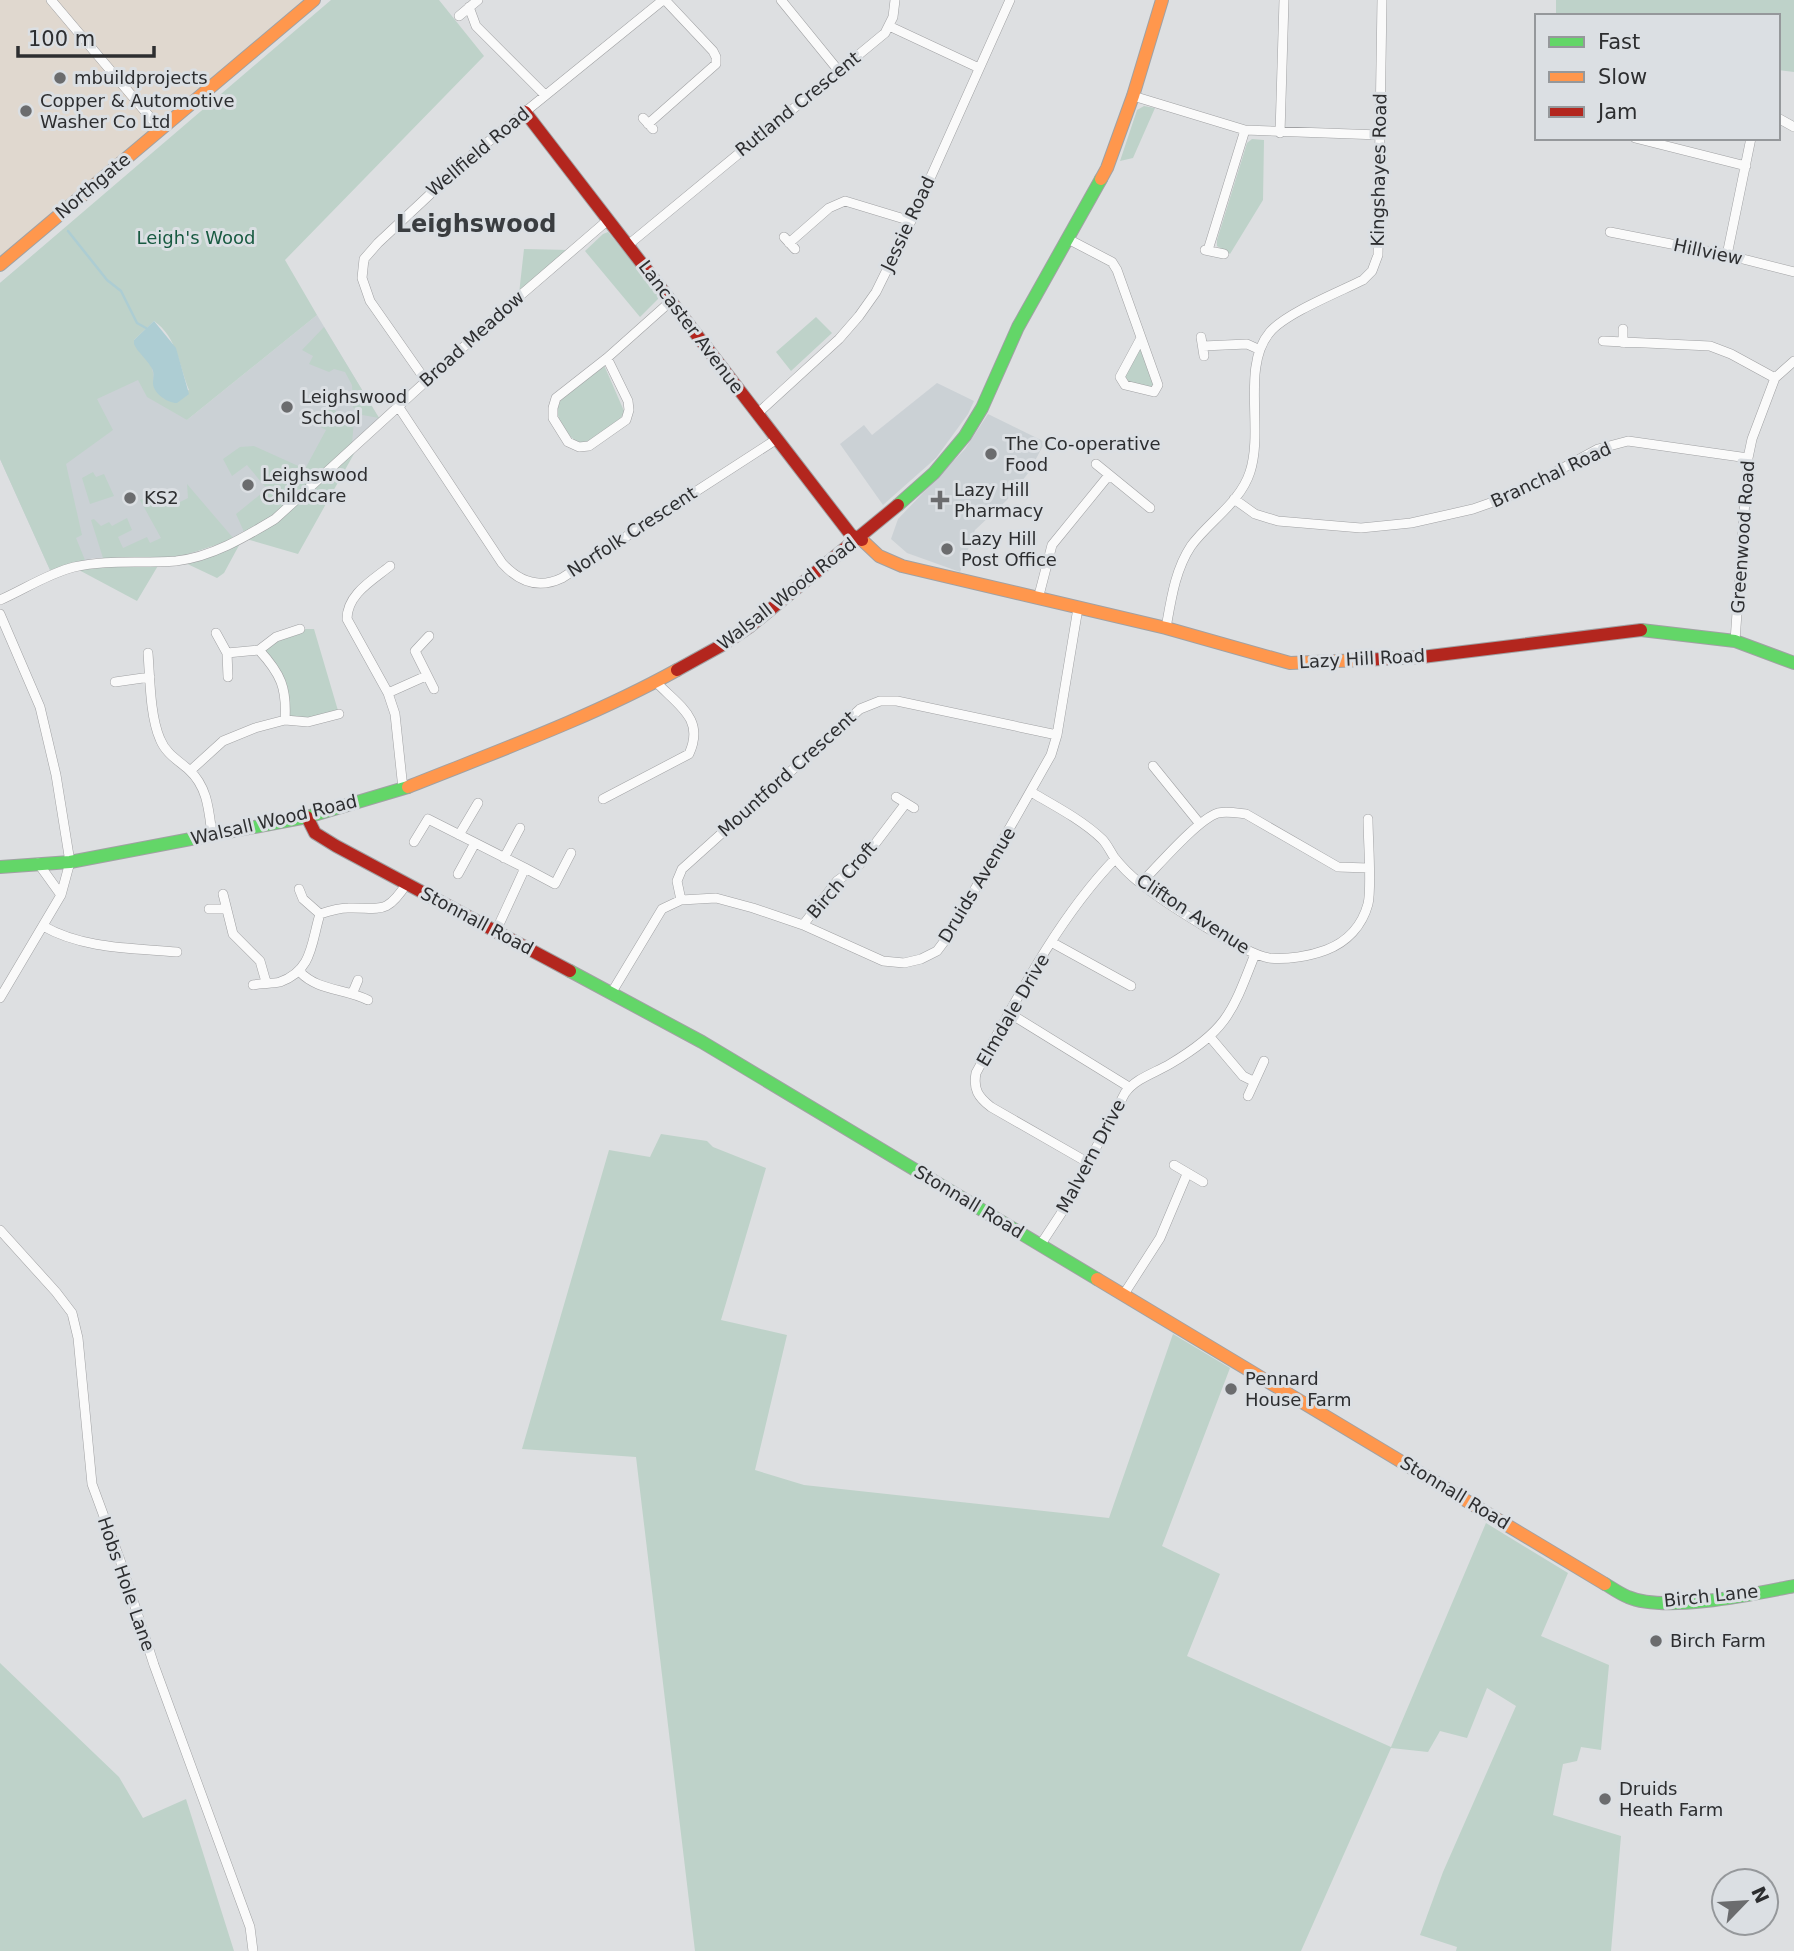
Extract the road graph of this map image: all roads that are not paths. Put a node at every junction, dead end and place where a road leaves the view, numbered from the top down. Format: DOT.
graph roads {
  1 [pos="51,0"];
  2 [pos="314,0"];
  3 [pos="478,0"];
  4 [pos="664,0"];
  5 [pos="780,0"];
  6 [pos="895,0"];
  7 [pos="1010,0"];
  8 [pos="1162,0"];
  9 [pos="1284,0"];
  10 [pos="1381,0"];
  11 [pos="468,8"];
  12 [pos="458,16"];
  13 [pos="889,26"];
  14 [pos="979,68"];
  15 [pos="838,70"];
  16 [pos="545,95"];
  17 [pos="1133,96"];
  18 [pos="525,112"];
  19 [pos="648,123"];
  20 [pos="160,129"];
  21 [pos="1245,130"];
  22 [pos="1280,133"];
  23 [pos="1380,135"];
  24 [pos="1654,140"];
  25 [pos="1751,140"];
  26 [pos="1746,166"];
  27 [pos="608,219"];
  28 [pos="911,221"];
  29 [pos="1610,232"];
  30 [pos="1068,239"];
  31 [pos="789,243"];
  32 [pos="628,245"];
  33 [pos="1224,254"];
  34 [pos="1727,255"];
  35 [pos="0,265"];
  36 [pos="1794,272"];
  37 [pos="671,301"];
  38 [pos="1623,329"];
  39 [pos="1141,338"];
  40 [pos="1603,341"];
  41 [pos="1623,344"];
  42 [pos="1202,346"];
  43 [pos="1258,349"];
  44 [pos="607,358"];
  45 [pos="1794,361"];
  46 [pos="1775,378"];
  47 [pos="426,382"];
  48 [pos="398,406"];
  49 [pos="757,414"];
  50 [pos="776,439"];
  51 [pos="1748,457"];
  52 [pos="1096,464"];
  53 [pos="1109,475"];
  54 [pos="1234,499"];
  55 [pos="1150,508"];
  56 [pos="860,538"];
  57 [pos="390,566"];
  58 [pos="1038,599"];
  59 [pos="0,600"];
  60 [pos="1078,608"];
  61 [pos="0,614"];
  62 [pos="1166,628"];
  63 [pos="300,629"];
  64 [pos="216,633"];
  65 [pos="429,636"];
  66 [pos="1735,641"];
  67 [pos="259,650"];
  68 [pos="148,653"];
  69 [pos="227,653"];
  70 [pos="1794,663"];
  71 [pos="426,676"];
  72 [pos="150,677"];
  73 [pos="228,677"];
  74 [pos="115,682"];
  75 [pos="656,682"];
  76 [pos="434,689"];
  77 [pos="387,693"];
  78 [pos="338,714"];
  79 [pos="285,720"];
  80 [pos="1057,735"];
  81 [pos="1152,767"];
  82 [pos="190,771"];
  83 [pos="403,789"];
  84 [pos="620,789"];
  85 [pos="1031,792"];
  86 [pos="897,797"];
  87 [pos="603,799"];
  88 [pos="627,800"];
  89 [pos="478,803"];
  90 [pos="307,817"];
  91 [pos="1368,819"];
  92 [pos="1200,824"];
  93 [pos="520,828"];
  94 [pos="212,835"];
  95 [pos="459,835"];
  96 [pos="414,842"];
  97 [pos="475,843"];
  98 [pos="570,853"];
  99 [pos="504,858"];
  100 [pos="1115,859"];
  101 [pos="70,862"];
  102 [pos="38,863"];
  103 [pos="0,867"];
  104 [pos="525,868"];
  105 [pos="1368,868"];
  106 [pos="458,874"];
  107 [pos="407,883"];
  108 [pos="1141,883"];
  109 [pos="299,889"];
  110 [pos="223,894"];
  111 [pos="61,895"];
  112 [pos="681,900"];
  113 [pos="225,908"];
  114 [pos="209,909"];
  115 [pos="320,914"];
  116 [pos="803,925"];
  117 [pos="43,926"];
  118 [pos="496,931"];
  119 [pos="1052,943"];
  120 [pos="177,952"];
  121 [pos="1255,954"];
  122 [pos="300,972"];
  123 [pos="358,980"];
  124 [pos="266,982"];
  125 [pos="253,985"];
  126 [pos="1124,987"];
  127 [pos="353,992"];
  128 [pos="612,992"];
  129 [pos="0,998"];
  130 [pos="368,1000"];
  131 [pos="1009,1013"];
  132 [pos="1210,1037"];
  133 [pos="1264,1061"];
  134 [pos="1253,1081"];
  135 [pos="1129,1087"];
  136 [pos="1248,1096"];
  137 [pos="1087,1162"];
  138 [pos="1174,1165"];
  139 [pos="1187,1174"];
  140 [pos="1203,1182"];
  141 [pos="0,1230"];
  142 [pos="1041,1244"];
  143 [pos="1124,1294"];
  144 [pos="1794,1587"];
  145 [pos="1629,1598"];
  146 [pos="253,1951"];
  1 -- 20 [label="street"];
  2 -- 20 [label="street, Northgate"];
  3 -- 11 [label="street"];
  4 -- 16 [label="street, Wellfield Road"];
  4 -- 19 [label="street"];
  5 -- 15 [label="street"];
  6 -- 13 [label="street"];
  7 -- 14 [label="street, Jessie Road"];
  8 -- 17 [label="street, Walsall Wood Road"];
  9 -- 22 [label="street"];
  10 -- 23 [label="street, Kingshayes Road"];
  11 -- 12 [label="street"];
  11 -- 16 [label="street"];
  13 -- 14 [label="street"];
  13 -- 15 [label="street, Rutland Crescent"];
  14 -- 28 [label="street, Jessie Road"];
  15 -- 32 [label="street, Rutland Crescent"];
  16 -- 18 [label="street, Wellfield Road"];
  17 -- 21 [label="street"];
  17 -- 30 [label="street, Walsall Wood Road"];
  18 -- 27 [label="street, Lancaster Avenue"];
  18 -- 47 [label="street, Wellfield Road"];
  20 -- 35 [label="street, Northgate"];
  21 -- 22 [label="street"];
  21 -- 33 [label="street"];
  22 -- 23 [label="street"];
  23 -- 43 [label="street, Kingshayes Road"];
  24 -- 26 [label="street"];
  25 -- 26 [label="street"];
  26 -- 34 [label="street"];
  27 -- 32 [label="street, Lancaster Avenue"];
  27 -- 47 [label="street, Broad Meadow"];
  28 -- 31 [label="street"];
  28 -- 49 [label="street, Jessie Road"];
  29 -- 34 [label="street, Hillview"];
  30 -- 39 [label="street"];
  30 -- 56 [label="street, Walsall Wood Road"];
  32 -- 37 [label="street, Lancaster Avenue"];
  34 -- 36 [label="street, Hillview"];
  37 -- 44 [label="street"];
  37 -- 49 [label="street, Lancaster Avenue"];
  38 -- 41 [label="street"];
  39 -- 39 [label="street"];
  40 -- 41 [label="street"];
  41 -- 46 [label="street"];
  42 -- 43 [label="street"];
  43 -- 54 [label="street"];
  44 -- 44 [label="street"];
  45 -- 46 [label="street, Greenwood Road"];
  46 -- 51 [label="street, Greenwood Road"];
  47 -- 48 [label="street, Broad Meadow"];
  48 -- 50 [label="street, Norfolk Crescent"];
  48 -- 59 [label="street, Broad Meadow"];
  49 -- 50 [label="street, Lancaster Avenue"];
  50 -- 56 [label="street, Lancaster Avenue"];
  51 -- 54 [label="street, Branchal Road"];
  51 -- 66 [label="street, Greenwood Road"];
  52 -- 53 [label="street"];
  53 -- 55 [label="street"];
  53 -- 58 [label="street"];
  54 -- 62 [label="street"];
  56 -- 58 [label="street, Lazy Hill Road"];
  56 -- 75 [label="street, Walsall Wood Road"];
  57 -- 77 [label="street"];
  58 -- 60 [label="street, Lazy Hill Road"];
  60 -- 62 [label="street, Lazy Hill Road"];
  60 -- 80 [label="street, Druids Avenue"];
  61 -- 101 [label="street"];
  62 -- 66 [label="street, Lazy Hill Road"];
  63 -- 67 [label="street"];
  64 -- 69 [label="street"];
  65 -- 71 [label="street"];
  66 -- 70 [label="street, Lazy Hill Road"];
  67 -- 69 [label="street"];
  67 -- 79 [label="street"];
  68 -- 72 [label="street"];
  69 -- 73 [label="street"];
  71 -- 76 [label="street"];
  71 -- 77 [label="street"];
  72 -- 74 [label="street"];
  72 -- 82 [label="street"];
  75 -- 83 [label="street, Walsall Wood Road"];
  75 -- 84 [label="street"];
  77 -- 83 [label="street"];
  78 -- 79 [label="street"];
  79 -- 82 [label="street"];
  80 -- 85 [label="street, Druids Avenue"];
  80 -- 112 [label="street, Mountford Crescent"];
  81 -- 92 [label="street"];
  82 -- 94 [label="street"];
  83 -- 90 [label="street, Walsall Wood Road"];
  84 -- 87 [label="street"];
  84 -- 88 [label="street"];
  85 -- 100 [label="street, Clifton Avenue"];
  85 -- 116 [label="street, Druids Avenue"];
  86 -- 116 [label="street, Birch Croft"];
  89 -- 95 [label="street"];
  90 -- 94 [label="street, Walsall Wood Road"];
  90 -- 107 [label="street, Stonnall Road"];
  91 -- 105 [label="street, Clifton Avenue"];
  92 -- 105 [label="street"];
  92 -- 108 [label="street"];
  93 -- 99 [label="street"];
  94 -- 101 [label="street, Walsall Wood Road"];
  95 -- 96 [label="street"];
  95 -- 97 [label="street"];
  97 -- 99 [label="street"];
  97 -- 106 [label="street"];
  98 -- 104 [label="street"];
  99 -- 104 [label="street"];
  100 -- 108 [label="street, Clifton Avenue"];
  100 -- 119 [label="street, Elmdale Drive"];
  101 -- 102 [label="street, Walsall Wood Road"];
  101 -- 111 [label="street"];
  102 -- 103 [label="street, Walsall Wood Road"];
  102 -- 111 [label="street"];
  104 -- 118 [label="street"];
  105 -- 121 [label="street, Clifton Avenue"];
  107 -- 115 [label="street"];
  107 -- 118 [label="street, Stonnall Road"];
  108 -- 121 [label="street, Clifton Avenue"];
  109 -- 115 [label="street"];
  110 -- 113 [label="street"];
  111 -- 117 [label="street"];
  112 -- 116 [label="street, Druids Avenue"];
  112 -- 128 [label="street"];
  113 -- 114 [label="street"];
  113 -- 124 [label="street"];
  115 -- 122 [label="street"];
  117 -- 120 [label="street"];
  117 -- 129 [label="street"];
  118 -- 128 [label="street, Stonnall Road"];
  119 -- 126 [label="street"];
  119 -- 131 [label="street, Elmdale Drive"];
  121 -- 132 [label="street, Malvern Drive"];
  122 -- 124 [label="street"];
  122 -- 127 [label="street"];
  123 -- 127 [label="street"];
  124 -- 125 [label="street"];
  127 -- 130 [label="street"];
  128 -- 142 [label="street, Stonnall Road"];
  131 -- 135 [label="street"];
  131 -- 137 [label="street, Elmdale Drive"];
  132 -- 134 [label="street"];
  132 -- 135 [label="street, Malvern Drive"];
  133 -- 134 [label="street"];
  134 -- 136 [label="street"];
  135 -- 137 [label="street, Malvern Drive"];
  137 -- 142 [label="street, Malvern Drive"];
  138 -- 139 [label="street"];
  139 -- 140 [label="street"];
  139 -- 143 [label="street"];
  141 -- 146 [label="street, Hobs Hole Lane"];
  142 -- 143 [label="street, Stonnall Road"];
  143 -- 145 [label="street, Stonnall Road"];
  144 -- 145 [label="street, Birch Lane"];
}
